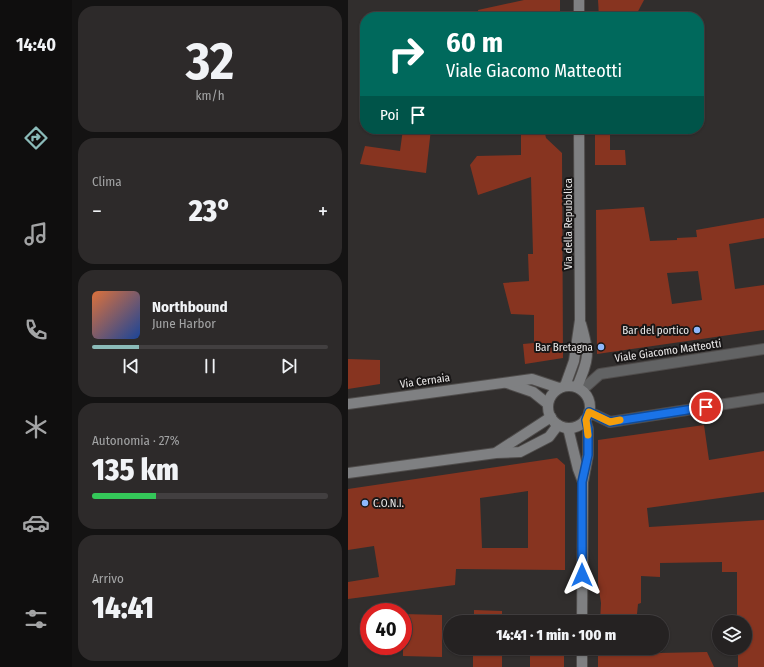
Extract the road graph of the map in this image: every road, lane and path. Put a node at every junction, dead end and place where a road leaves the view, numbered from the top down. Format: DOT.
graph roads {
  1 [pos="579,0"];
  2 [pos="579,12"];
  3 [pos="579,134"];
  4 [pos="580,320"];
  5 [pos="764,349"];
  6 [pos="505,383"];
  7 [pos="562,387"];
  8 [pos="580,388"];
  9 [pos="764,398"];
  10 [pos="348,404"];
  11 [pos="548,404"];
  12 [pos="550,416"];
  13 [pos="587,416"];
  14 [pos="563,426"];
  15 [pos="496,453"];
  16 [pos="348,473"];
  17 [pos="582,482"];
  18 [pos="582,615"];
  19 [pos="582,655"];
  20 [pos="582,667"];
  1 -- 2 [label="street"];
  3 -- 4 [label="street, Via della Repubblica"];
  4 -- 7 [label="street, Via della Repubblica"];
  4 -- 8 [label="street, Via della Repubblica"];
  5 -- 8 [label="street, Viale Giacomo Matteotti"];
  6 -- 7 [label="street, Via Cernaia"];
  6 -- 10 [label="street, Via Cernaia"];
  6 -- 11 [label="street, Via Cernaia"];
  7 -- 8 [label="street"];
  7 -- 11 [label="street"];
  8 -- 13 [label="street"];
  9 -- 13 [label="street"];
  11 -- 12 [label="street"];
  12 -- 14 [label="street"];
  12 -- 15 [label="street"];
  13 -- 14 [label="street"];
  13 -- 17 [label="street"];
  14 -- 15 [label="street"];
  14 -- 17 [label="street"];
  15 -- 16 [label="street"];
  17 -- 18 [label="street"];
  19 -- 20 [label="street"];
}
